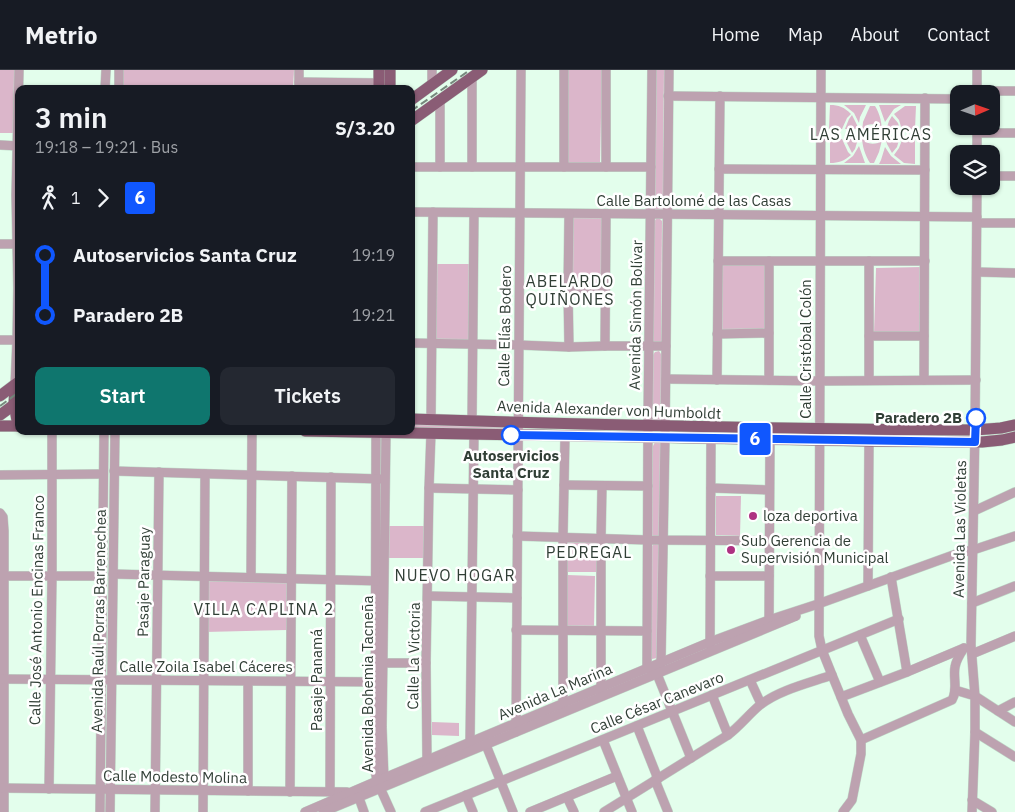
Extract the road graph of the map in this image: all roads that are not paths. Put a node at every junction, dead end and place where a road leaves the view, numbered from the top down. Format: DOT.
graph roads {
  1 [pos="19,70"];
  2 [pos="106,70"];
  3 [pos="119,70"];
  4 [pos="299,70"];
  5 [pos="379,70"];
  6 [pos="390,70"];
  7 [pos="432,70"];
  8 [pos="452,70"];
  9 [pos="482,70"];
  10 [pos="521,70"];
  11 [pos="564,70"];
  12 [pos="606,70"];
  13 [pos="652,70"];
  14 [pos="668,70"];
  15 [pos="822,70"];
  16 [pos="977,70"];
  17 [pos="472,78"];
  18 [pos="19,85"];
  19 [pos="105,85"];
  20 [pos="118,85"];
  21 [pos="299,85"];
  22 [pos="379,85"];
  23 [pos="390,85"];
  24 [pos="432,85"];
  25 [pos="977,85"];
  26 [pos="1000,91"];
  27 [pos="1015,91"];
  28 [pos="668,96"];
  29 [pos="720,96"];
  30 [pos="415,97"];
  31 [pos="821,97"];
  32 [pos="925,98"];
  33 [pos="950,98"];
  34 [pos="440,100"];
  35 [pos="415,118"];
  36 [pos="1000,132"];
  37 [pos="1015,134"];
  38 [pos="0,145"];
  39 [pos="15,146"];
  40 [pos="415,167"];
  41 [pos="440,167"];
  42 [pos="472,167"];
  43 [pos="521,167"];
  44 [pos="564,167"];
  45 [pos="606,167"];
  46 [pos="651,167"];
  47 [pos="719,169"];
  48 [pos="821,170"];
  49 [pos="925,170"];
  50 [pos="1000,176"];
  51 [pos="1015,176"];
  52 [pos="977,195"];
  53 [pos="415,212"];
  54 [pos="433,212"];
  55 [pos="474,213"];
  56 [pos="520,213"];
  57 [pos="569,214"];
  58 [pos="606,214"];
  59 [pos="650,215"];
  60 [pos="667,215"];
  61 [pos="719,215"];
  62 [pos="820,216"];
  63 [pos="925,217"];
  64 [pos="977,220"];
  65 [pos="1015,223"];
  66 [pos="0,244"];
  67 [pos="15,244"];
  68 [pos="718,261"];
  69 [pos="769,261"];
  70 [pos="820,261"];
  71 [pos="870,261"];
  72 [pos="925,261"];
  73 [pos="977,272"];
  74 [pos="1015,273"];
  75 [pos="568,291"];
  76 [pos="605,292"];
  77 [pos="717,334"];
  78 [pos="769,334"];
  79 [pos="869,336"];
  80 [pos="924,336"];
  81 [pos="0,340"];
  82 [pos="15,340"];
  83 [pos="415,343"];
  84 [pos="432,344"];
  85 [pos="473,344"];
  86 [pos="519,344"];
  87 [pos="605,346"];
  88 [pos="649,346"];
  89 [pos="666,346"];
  90 [pos="569,347"];
  91 [pos="666,379"];
  92 [pos="716,380"];
  93 [pos="769,380"];
  94 [pos="869,380"];
  95 [pos="924,380"];
  96 [pos="976,380"];
  97 [pos="820,381"];
  98 [pos="0,396"];
  99 [pos="15,404"];
  100 [pos="15,406"];
  101 [pos="15,407"];
  102 [pos="0,414"];
  103 [pos="415,419"];
  104 [pos="431,420"];
  105 [pos="472,421"];
  106 [pos="518,422"];
  107 [pos="1015,425"];
  108 [pos="0,426"];
  109 [pos="976,430"];
  110 [pos="648,432"];
  111 [pos="665,432"];
  112 [pos="415,433"];
  113 [pos="431,433"];
  114 [pos="474,434"];
  115 [pos="52,435"];
  116 [pos="104,435"];
  117 [pos="115,435"];
  118 [pos="252,435"];
  119 [pos="381,435"];
  120 [pos="518,435"];
  121 [pos="819,435"];
  122 [pos="565,436"];
  123 [pos="1015,437"];
  124 [pos="711,438"];
  125 [pos="770,440"];
  126 [pos="869,441"];
  127 [pos="975,442"];
  128 [pos="114,471"];
  129 [pos="160,472"];
  130 [pos="52,474"];
  131 [pos="103,474"];
  132 [pos="205,474"];
  133 [pos="0,475"];
  134 [pos="252,475"];
  135 [pos="292,476"];
  136 [pos="331,477"];
  137 [pos="380,479"];
  138 [pos="564,484"];
  139 [pos="602,486"];
  140 [pos="648,486"];
  141 [pos="428,488"];
  142 [pos="711,488"];
  143 [pos="473,489"];
  144 [pos="518,490"];
  145 [pos="769,490"];
  146 [pos="1015,492"];
  147 [pos="974,511"];
  148 [pos="0,514"];
  149 [pos="2,532"];
  150 [pos="517,536"];
  151 [pos="1015,536"];
  152 [pos="563,537"];
  153 [pos="601,539"];
  154 [pos="648,540"];
  155 [pos="664,540"];
  156 [pos="710,540"];
  157 [pos="769,541"];
  158 [pos="818,541"];
  159 [pos="974,550"];
  160 [pos="113,574"];
  161 [pos="158,575"];
  162 [pos="2,576"];
  163 [pos="52,576"];
  164 [pos="102,576"];
  165 [pos="204,576"];
  166 [pos="710,576"];
  167 [pos="769,576"];
  168 [pos="251,577"];
  169 [pos="891,577"];
  170 [pos="291,578"];
  171 [pos="330,579"];
  172 [pos="379,581"];
  173 [pos="868,586"];
  174 [pos="1015,586"];
  175 [pos="428,596"];
  176 [pos="472,597"];
  177 [pos="516,598"];
  178 [pos="972,603"];
  179 [pos="818,604"];
  180 [pos="899,619"];
  181 [pos="769,624"];
  182 [pos="516,630"];
  183 [pos="563,630"];
  184 [pos="601,631"];
  185 [pos="647,631"];
  186 [pos="860,635"];
  187 [pos="1015,636"];
  188 [pos="710,647"];
  189 [pos="969,649"];
  190 [pos="822,650"];
  191 [pos="662,662"];
  192 [pos="383,663"];
  193 [pos="426,663"];
  194 [pos="647,668"];
  195 [pos="907,672"];
  196 [pos="657,674"];
  197 [pos="832,675"];
  198 [pos="2,679"];
  199 [pos="51,679"];
  200 [pos="101,680"];
  201 [pos="112,680"];
  202 [pos="156,680"];
  203 [pos="204,680"];
  204 [pos="750,680"];
  205 [pos="248,681"];
  206 [pos="290,681"];
  207 [pos="331,681"];
  208 [pos="378,682"];
  209 [pos="880,682"];
  210 [pos="955,690"];
  211 [pos="601,693"];
  212 [pos="712,695"];
  213 [pos="975,696"];
  214 [pos="841,698"];
  215 [pos="1015,702"];
  216 [pos="761,704"];
  217 [pos="563,708"];
  218 [pos="998,711"];
  219 [pos="672,712"];
  220 [pos="1015,722"];
  221 [pos="637,726"];
  222 [pos="2,728"];
  223 [pos="516,728"];
  224 [pos="975,732"];
  225 [pos="728,735"];
  226 [pos="603,740"];
  227 [pos="861,740"];
  228 [pos="470,742"];
  229 [pos="486,745"];
  230 [pos="1015,757"];
  231 [pos="691,758"];
  232 [pos="427,760"];
  233 [pos="618,776"];
  234 [pos="657,779"];
  235 [pos="380,782"];
  236 [pos="500,782"];
  237 [pos="2,788"];
  238 [pos="49,789"];
  239 [pos="100,790"];
  240 [pos="110,790"];
  241 [pos="155,790"];
  242 [pos="203,791"];
  243 [pos="248,791"];
  244 [pos="290,792"];
  245 [pos="330,792"];
  246 [pos="349,792"];
  247 [pos="466,795"];
  248 [pos="568,797"];
  249 [pos="359,798"];
  250 [pos="626,798"];
  251 [pos="972,800"];
  252 [pos="430,811"];
  253 [pos="4,812"];
  254 [pos="100,812"];
  255 [pos="110,812"];
  256 [pos="155,812"];
  257 [pos="203,812"];
  258 [pos="306,812"];
  259 [pos="323,812"];
  260 [pos="364,812"];
  261 [pos="391,812"];
  262 [pos="473,812"];
  263 [pos="513,812"];
  264 [pos="530,812"];
  265 [pos="574,812"];
  266 [pos="604,812"];
  267 [pos="632,812"];
  268 [pos="668,812"];
  269 [pos="844,812"];
  270 [pos="972,812"];
  271 [pos="992,812"];
  1 -- 18 [label="street"];
  2 -- 19 [label="street"];
  3 -- 20 [label="street"];
  4 -- 21 [label="street"];
  5 -- 6 [label="main road"];
  5 -- 22 [label="main road"];
  6 -- 23 [label="main road"];
  7 -- 24 [label="street"];
  8 -- 24 [label="main road"];
  9 -- 17 [label="main road"];
  10 -- 43 [label="street, Calle Elías Bodero"];
  11 -- 44 [label="street"];
  12 -- 45 [label="street"];
  13 -- 46 [label="street, Avenida Simón Bolívar"];
  14 -- 28 [label="street, Avenida Simón Bolívar"];
  15 -- 31 [label="street, Calle Cristóbal Colón"];
  16 -- 25 [label="street"];
  17 -- 34 [label="main road"];
  17 -- 42 [label="street"];
  24 -- 30 [label="main road"];
  26 -- 27 [label="street"];
  28 -- 29 [label="street"];
  28 -- 60 [label="street, Avenida Simón Bolívar"];
  29 -- 31 [label="street"];
  29 -- 47 [label="street"];
  31 -- 32 [label="street"];
  31 -- 48 [label="street, Calle Cristóbal Colón"];
  32 -- 33 [label="street"];
  32 -- 49 [label="street"];
  34 -- 35 [label="main road"];
  34 -- 41 [label="street"];
  36 -- 37 [label="street"];
  38 -- 39 [label="street"];
  40 -- 41 [label="street"];
  41 -- 42 [label="street"];
  42 -- 43 [label="street"];
  43 -- 44 [label="street"];
  43 -- 56 [label="street, Calle Elías Bodero"];
  44 -- 45 [label="street"];
  45 -- 46 [label="street"];
  46 -- 59 [label="street, Avenida Simón Bolívar"];
  47 -- 48 [label="street"];
  47 -- 61 [label="street"];
  48 -- 49 [label="street"];
  48 -- 62 [label="street, Calle Cristóbal Colón"];
  49 -- 63 [label="street"];
  50 -- 51 [label="street"];
  52 -- 64 [label="street, Avenida Las Violetas"];
  53 -- 54 [label="street, Calle Bartolomé de las Casas"];
  54 -- 55 [label="street, Calle Bartolomé de las Casas"];
  54 -- 84 [label="street"];
  55 -- 56 [label="street, Calle Bartolomé de las Casas"];
  55 -- 85 [label="street"];
  56 -- 57 [label="street, Calle Bartolomé de las Casas"];
  56 -- 86 [label="street, Calle Elías Bodero"];
  57 -- 58 [label="street, Calle Bartolomé de las Casas"];
  57 -- 75 [label="street"];
  58 -- 59 [label="street, Calle Bartolomé de las Casas"];
  58 -- 76 [label="street"];
  59 -- 60 [label="street, Calle Bartolomé de las Casas"];
  59 -- 88 [label="street, Avenida Simón Bolívar"];
  60 -- 61 [label="street, Calle Bartolomé de las Casas"];
  60 -- 89 [label="street, Avenida Simón Bolívar"];
  61 -- 62 [label="street, Calle Bartolomé de las Casas"];
  61 -- 68 [label="street"];
  62 -- 63 [label="street, Calle Bartolomé de las Casas"];
  62 -- 70 [label="street, Calle Cristóbal Colón"];
  63 -- 64 [label="street, Calle Bartolomé de las Casas"];
  63 -- 72 [label="street"];
  64 -- 65 [label="street, Calle Bartolomé de las Casas"];
  64 -- 73 [label="street, Avenida Las Violetas"];
  66 -- 67 [label="street"];
  68 -- 69 [label="street"];
  68 -- 77 [label="street"];
  69 -- 70 [label="street"];
  69 -- 78 [label="street"];
  70 -- 71 [label="street"];
  70 -- 97 [label="street, Calle Cristóbal Colón"];
  71 -- 72 [label="street"];
  71 -- 79 [label="street"];
  72 -- 80 [label="street"];
  73 -- 74 [label="street"];
  73 -- 96 [label="street, Avenida Las Violetas"];
  75 -- 76 [label="street"];
  75 -- 90 [label="street"];
  76 -- 87 [label="street"];
  77 -- 78 [label="street"];
  77 -- 92 [label="street"];
  78 -- 93 [label="street"];
  79 -- 80 [label="street"];
  79 -- 94 [label="street"];
  80 -- 95 [label="street"];
  81 -- 82 [label="street"];
  83 -- 84 [label="street"];
  84 -- 85 [label="street"];
  84 -- 104 [label="street"];
  85 -- 86 [label="street"];
  85 -- 105 [label="street"];
  86 -- 90 [label="street"];
  86 -- 106 [label="street, Calle Elías Bodero"];
  87 -- 88 [label="street"];
  87 -- 90 [label="street"];
  88 -- 89 [label="street"];
  88 -- 110 [label="street, Avenida Simón Bolívar"];
  89 -- 91 [label="street, Avenida Simón Bolívar"];
  91 -- 92 [label="street"];
  91 -- 111 [label="street, Avenida Simón Bolívar"];
  92 -- 93 [label="street"];
  93 -- 97 [label="street"];
  94 -- 95 [label="street"];
  94 -- 97 [label="street"];
  95 -- 96 [label="street"];
  96 -- 109 [label="street, Avenida Las Violetas"];
  97 -- 121 [label="street, Calle Cristóbal Colón"];
  98 -- 99 [label="main road"];
  100 -- 102 [label="main road"];
  101 -- 108 [label="main road"];
  103 -- 104 [label="main road, Avenida Alexander von Humboldt"];
  104 -- 105 [label="main road, Avenida Alexander von Humboldt"];
  105 -- 106 [label="main road, Avenida Alexander von Humboldt"];
  106 -- 110 [label="main road, Avenida Alexander von Humboldt"];
  106 -- 120 [label="street, Calle Elías Bodero"];
  107 -- 109 [label="main road, Avenida Alexander von Humboldt"];
  109 -- 121 [label="main road, Avenida Alexander von Humboldt"];
  109 -- 127 [label="street, Avenida Las Violetas"];
  110 -- 111 [label="main road, Avenida Alexander von Humboldt"];
  110 -- 122 [label="main road, Avenida Alexander von Humboldt"];
  110 -- 140 [label="street, Avenida Simón Bolívar"];
  111 -- 121 [label="main road, Avenida Alexander von Humboldt"];
  111 -- 124 [label="main road, Avenida Alexander von Humboldt"];
  111 -- 155 [label="street, Avenida Simón Bolívar"];
  112 -- 113 [label="main road, Avenida Alexander von Humboldt"];
  113 -- 114 [label="main road, Avenida Alexander von Humboldt"];
  113 -- 141 [label="street, Calle La Victoria"];
  114 -- 120 [label="main road, Avenida Alexander von Humboldt"];
  114 -- 143 [label="street"];
  115 -- 130 [label="street, Calle José Antonio Encinas Franco"];
  116 -- 131 [label="street, Avenida Raúl Porras Barrenechea"];
  117 -- 128 [label="street, Avenida Raúl Porras Barrenechea"];
  118 -- 134 [label="street"];
  119 -- 137 [label="street, Avenida Bohemia Tacneña"];
  120 -- 122 [label="main road, Avenida Alexander von Humboldt"];
  120 -- 144 [label="street, Calle Elías Bodero"];
  121 -- 125 [label="main road, Avenida Alexander von Humboldt"];
  121 -- 126 [label="main road, Avenida Alexander von Humboldt"];
  121 -- 158 [label="street, Calle Cristóbal Colón"];
  122 -- 138 [label="street"];
  123 -- 127 [label="main road, Avenida Alexander von Humboldt"];
  124 -- 125 [label="main road, Avenida Alexander von Humboldt"];
  124 -- 142 [label="street"];
  125 -- 145 [label="street"];
  126 -- 127 [label="main road, Avenida Alexander von Humboldt"];
  126 -- 173 [label="street"];
  127 -- 147 [label="street, Avenida Las Violetas"];
  128 -- 129 [label="street"];
  128 -- 160 [label="street, Avenida Raúl Porras Barrenechea"];
  129 -- 132 [label="street"];
  129 -- 161 [label="street, Pasaje Paraguay"];
  130 -- 131 [label="street"];
  130 -- 133 [label="street"];
  130 -- 163 [label="street, Calle José Antonio Encinas Franco"];
  131 -- 164 [label="street, Avenida Raúl Porras Barrenechea"];
  132 -- 134 [label="street"];
  132 -- 165 [label="street"];
  134 -- 135 [label="street"];
  134 -- 168 [label="street"];
  135 -- 136 [label="street"];
  135 -- 170 [label="street"];
  136 -- 137 [label="street"];
  136 -- 171 [label="street, Pasaje Panamá"];
  137 -- 172 [label="street, Avenida Bohemia Tacneña"];
  138 -- 139 [label="street"];
  138 -- 152 [label="street"];
  139 -- 140 [label="street"];
  139 -- 153 [label="street"];
  140 -- 154 [label="street, Avenida Simón Bolívar"];
  141 -- 143 [label="street"];
  141 -- 175 [label="street, Calle La Victoria"];
  142 -- 145 [label="street"];
  142 -- 156 [label="street"];
  143 -- 144 [label="street"];
  143 -- 176 [label="street"];
  144 -- 150 [label="street, Calle Elías Bodero"];
  145 -- 157 [label="street"];
  146 -- 147 [label="street"];
  147 -- 159 [label="street, Avenida Las Violetas"];
  148 -- 149 [label="street"];
  149 -- 162 [label="street"];
  150 -- 152 [label="street"];
  150 -- 177 [label="street, Calle Elías Bodero"];
  151 -- 159 [label="street, Avenida La Marina"];
  152 -- 153 [label="street"];
  152 -- 183 [label="street"];
  153 -- 154 [label="street"];
  153 -- 184 [label="street"];
  154 -- 155 [label="street"];
  154 -- 185 [label="street, Avenida Simón Bolívar"];
  155 -- 156 [label="street"];
  155 -- 191 [label="street, Avenida Simón Bolívar"];
  156 -- 157 [label="street"];
  156 -- 166 [label="street"];
  157 -- 158 [label="street"];
  157 -- 167 [label="street"];
  158 -- 179 [label="street, Calle Cristóbal Colón"];
  159 -- 169 [label="street, Avenida La Marina"];
  159 -- 178 [label="street, Avenida Las Violetas"];
  160 -- 161 [label="street"];
  160 -- 201 [label="street, Avenida Raúl Porras Barrenechea"];
  161 -- 165 [label="street"];
  161 -- 202 [label="street, Pasaje Paraguay"];
  162 -- 163 [label="street"];
  162 -- 198 [label="street"];
  163 -- 164 [label="street"];
  163 -- 199 [label="street, Calle José Antonio Encinas Franco"];
  164 -- 200 [label="street, Avenida Raúl Porras Barrenechea"];
  165 -- 168 [label="street"];
  165 -- 203 [label="street"];
  166 -- 167 [label="street"];
  166 -- 188 [label="street"];
  167 -- 181 [label="street"];
  168 -- 170 [label="street"];
  169 -- 173 [label="street, Avenida La Marina"];
  169 -- 180 [label="street"];
  170 -- 171 [label="street"];
  170 -- 206 [label="street"];
  171 -- 172 [label="street"];
  171 -- 207 [label="street, Pasaje Panamá"];
  172 -- 192 [label="street, Avenida Bohemia Tacneña"];
  172 -- 208 [label="street, Avenida Bohemia Tacneña"];
  173 -- 179 [label="street, Avenida La Marina"];
  174 -- 178 [label="street"];
  175 -- 176 [label="street"];
  175 -- 193 [label="street, Calle La Victoria"];
  176 -- 177 [label="street"];
  176 -- 228 [label="street"];
  177 -- 182 [label="street, Calle Elías Bodero"];
  178 -- 189 [label="street, Avenida Las Violetas"];
  179 -- 181 [label="street, Avenida La Marina"];
  179 -- 190 [label="street, Calle Cristóbal Colón"];
  180 -- 186 [label="street, Calle César Canevaro"];
  180 -- 195 [label="street"];
  181 -- 188 [label="street, Avenida La Marina"];
  182 -- 183 [label="street"];
  182 -- 223 [label="street, Calle Elías Bodero"];
  183 -- 184 [label="street"];
  183 -- 217 [label="street"];
  184 -- 185 [label="street"];
  184 -- 211 [label="street"];
  185 -- 194 [label="street, Avenida Simón Bolívar"];
  186 -- 190 [label="street, Calle César Canevaro"];
  186 -- 209 [label="street"];
  187 -- 189 [label="street"];
  188 -- 191 [label="street, Avenida La Marina"];
  188 -- 196 [label="street, Avenida La Marina"];
  189 -- 195 [label="street"];
  189 -- 210 [label="street"];
  189 -- 213 [label="street, Avenida Las Violetas"];
  190 -- 197 [label="street, Calle Cristóbal Colón"];
  190 -- 204 [label="street, Calle César Canevaro"];
  191 -- 194 [label="street, Avenida La Marina"];
  191 -- 196 [label="street, Avenida Simón Bolívar"];
  192 -- 193 [label="street"];
  192 -- 208 [label="street, Avenida Bohemia Tacneña"];
  193 -- 232 [label="street, Calle La Victoria"];
  194 -- 196 [label="street"];
  194 -- 211 [label="street, Avenida La Marina"];
  195 -- 209 [label="street"];
  196 -- 211 [label="street, Avenida La Marina"];
  196 -- 219 [label="street"];
  197 -- 214 [label="street, Calle Cristóbal Colón"];
  197 -- 216 [label="street"];
  198 -- 199 [label="street, Calle Zoila Isabel Cáceres"];
  198 -- 222 [label="street"];
  199 -- 200 [label="street, Calle Zoila Isabel Cáceres"];
  199 -- 238 [label="street, Calle José Antonio Encinas Franco"];
  200 -- 201 [label="street, Calle Zoila Isabel Cáceres"];
  200 -- 239 [label="street, Avenida Raúl Porras Barrenechea"];
  201 -- 202 [label="street, Calle Zoila Isabel Cáceres"];
  201 -- 240 [label="street, Avenida Raúl Porras Barrenechea"];
  202 -- 203 [label="street, Calle Zoila Isabel Cáceres"];
  202 -- 241 [label="street, Pasaje Paraguay"];
  203 -- 205 [label="street, Calle Zoila Isabel Cáceres"];
  203 -- 242 [label="street"];
  204 -- 212 [label="street, Calle César Canevaro"];
  204 -- 216 [label="street"];
  205 -- 206 [label="street, Calle Zoila Isabel Cáceres"];
  205 -- 243 [label="street"];
  206 -- 207 [label="street, Calle Zoila Isabel Cáceres"];
  206 -- 244 [label="street"];
  207 -- 208 [label="street, Calle Zoila Isabel Cáceres"];
  207 -- 245 [label="street, Pasaje Panamá"];
  208 -- 235 [label="street, Avenida Bohemia Tacneña"];
  209 -- 214 [label="street"];
  210 -- 213 [label="street"];
  210 -- 227 [label="street"];
  211 -- 217 [label="street, Avenida La Marina"];
  212 -- 219 [label="street, Calle César Canevaro"];
  212 -- 225 [label="street"];
  213 -- 218 [label="street"];
  213 -- 224 [label="street, Avenida Las Violetas"];
  214 -- 227 [label="street, Calle Cristóbal Colón"];
  215 -- 218 [label="street"];
  216 -- 225 [label="street"];
  217 -- 223 [label="street, Avenida La Marina"];
  218 -- 220 [label="street"];
  219 -- 221 [label="street, Calle César Canevaro"];
  219 -- 231 [label="street"];
  221 -- 226 [label="street, Calle César Canevaro"];
  221 -- 234 [label="street"];
  222 -- 237 [label="street"];
  223 -- 228 [label="street, Avenida La Marina"];
  223 -- 229 [label="street, Avenida La Marina"];
  224 -- 230 [label="street"];
  224 -- 251 [label="street, Avenida Las Violetas"];
  225 -- 231 [label="street"];
  226 -- 233 [label="street"];
  226 -- 236 [label="street, Calle César Canevaro"];
  227 -- 269 [label="street"];
  228 -- 232 [label="street, Avenida La Marina"];
  229 -- 235 [label="street, Avenida La Marina"];
  229 -- 236 [label="street"];
  231 -- 234 [label="street"];
  232 -- 235 [label="street, Avenida La Marina"];
  233 -- 248 [label="street"];
  233 -- 250 [label="street"];
  234 -- 250 [label="street"];
  234 -- 268 [label="street"];
  235 -- 246 [label="street, Avenida La Marina"];
  235 -- 249 [label="street, Avenida La Marina"];
  235 -- 261 [label="street"];
  236 -- 247 [label="street, Calle César Canevaro"];
  236 -- 263 [label="street"];
  237 -- 238 [label="street, Calle Modesto Molina"];
  237 -- 253 [label="street"];
  238 -- 239 [label="street, Calle Modesto Molina"];
  239 -- 240 [label="street, Calle Modesto Molina"];
  239 -- 254 [label="street, Avenida Raúl Porras Barrenechea"];
  240 -- 241 [label="street, Calle Modesto Molina"];
  240 -- 255 [label="street, Avenida Raúl Porras Barrenechea"];
  241 -- 242 [label="street, Calle Modesto Molina"];
  241 -- 256 [label="street, Pasaje Paraguay"];
  242 -- 243 [label="street, Calle Modesto Molina"];
  242 -- 257 [label="street"];
  243 -- 244 [label="street, Calle Modesto Molina"];
  244 -- 245 [label="street, Calle Modesto Molina"];
  245 -- 246 [label="street, Calle Modesto Molina"];
  246 -- 258 [label="street, Avenida La Marina"];
  247 -- 252 [label="street, Calle César Canevaro"];
  247 -- 262 [label="street"];
  248 -- 264 [label="street"];
  248 -- 265 [label="street"];
  249 -- 259 [label="street, Avenida La Marina"];
  249 -- 260 [label="street"];
  250 -- 266 [label="street"];
  250 -- 267 [label="street"];
  251 -- 270 [label="street, Avenida Las Violetas"];
  251 -- 271 [label="street"];
}
